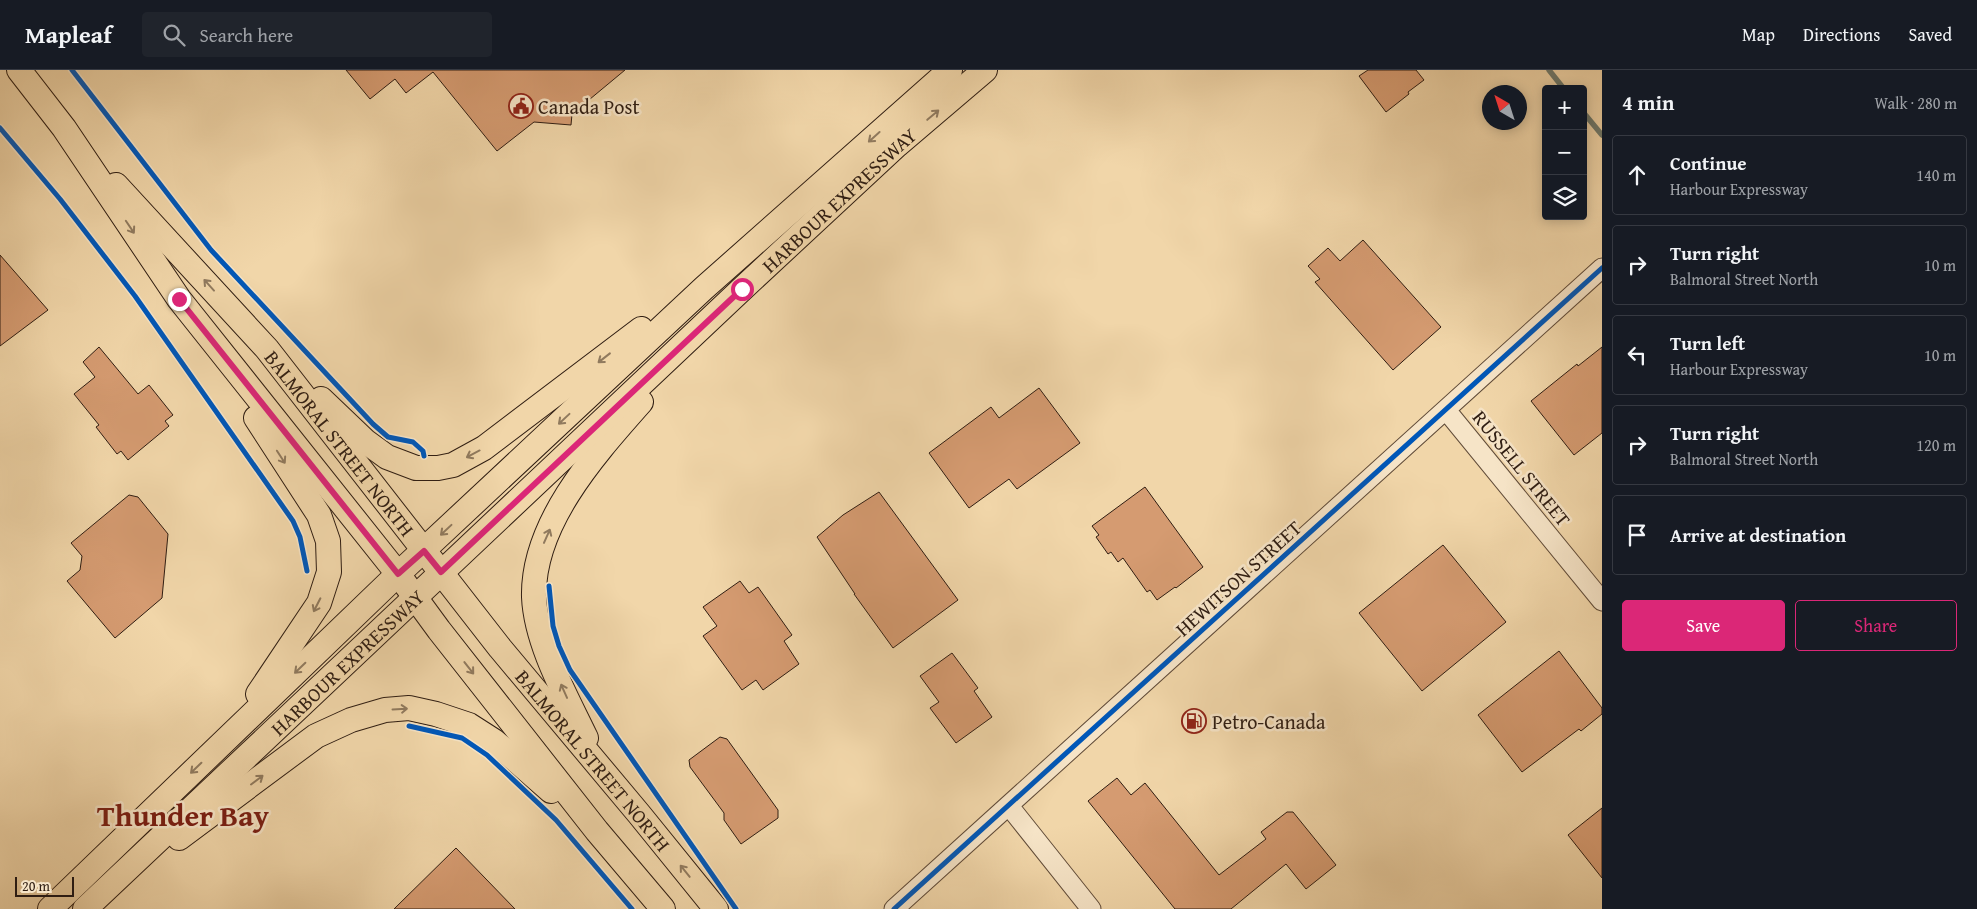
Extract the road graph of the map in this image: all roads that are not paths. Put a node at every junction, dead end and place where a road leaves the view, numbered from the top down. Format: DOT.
graph roads {
  1 [pos="19,70"];
  2 [pos="950,70"];
  3 [pos="985,70"];
  4 [pos="64,128"];
  5 [pos="767,232"];
  6 [pos="1602,268"];
  7 [pos="742,289"];
  8 [pos="179,299"];
  9 [pos="242,321"];
  10 [pos="1446,410"];
  11 [pos="424,551"];
  12 [pos="441,572"];
  13 [pos="398,574"];
  14 [pos="415,597"];
  15 [pos="1602,601"];
  16 [pos="232,734"];
  17 [pos="600,767"];
  18 [pos="1009,806"];
  19 [pos="597,831"];
  20 [pos="88,906"];
  21 [pos="50,909"];
  22 [pos="665,909"];
  23 [pos="716,909"];
  24 [pos="894,909"];
  25 [pos="1091,909"];
  1 -- 4 [label="main road, BALMORAL STREET NORTH"];
  2 -- 5 [label="main road, HARBOUR EXPRESSWAY, one-way"];
  7 -- 3 [label="main road, HARBOUR EXPRESSWAY, one-way"];
  4 -- 8 [label="main road, BALMORAL STREET NORTH, one-way"];
  9 -- 4 [label="main road, BALMORAL STREET NORTH, one-way"];
  5 -- 9 [label="main road, one-way"];
  5 -- 11 [label="main road, HARBOUR EXPRESSWAY, one-way"];
  6 -- 10 [label="street, HEWITSON STREET"];
  7 -- 12 [label="main road, HARBOUR EXPRESSWAY"];
  17 -- 7 [label="main road, one-way"];
  8 -- 13 [label="main road, BALMORAL STREET NORTH"];
  8 -- 16 [label="main road, one-way"];
  9 -- 11 [label="main road, BALMORAL STREET NORTH"];
  10 -- 15 [label="street, RUSSELL STREET"];
  10 -- 18 [label="street, HEWITSON STREET"];
  11 -- 12 [label="main road, BALMORAL STREET NORTH"];
  11 -- 13 [label="main road, HARBOUR EXPRESSWAY"];
  12 -- 14 [label="main road, HARBOUR EXPRESSWAY"];
  12 -- 17 [label="main road, BALMORAL STREET NORTH"];
  13 -- 14 [label="main road, BALMORAL STREET NORTH"];
  13 -- 16 [label="main road, HARBOUR EXPRESSWAY, one-way"];
  14 -- 19 [label="main road, BALMORAL STREET NORTH, one-way"];
  14 -- 20 [label="main road, HARBOUR EXPRESSWAY"];
  16 -- 21 [label="main road, HARBOUR EXPRESSWAY, one-way"];
  23 -- 17 [label="main road, BALMORAL STREET NORTH, one-way"];
  18 -- 24 [label="street, HEWITSON STREET"];
  18 -- 25 [label="street"];
  20 -- 19 [label="main road, one-way"];
  19 -- 22 [label="main road, BALMORAL STREET NORTH"];
}
